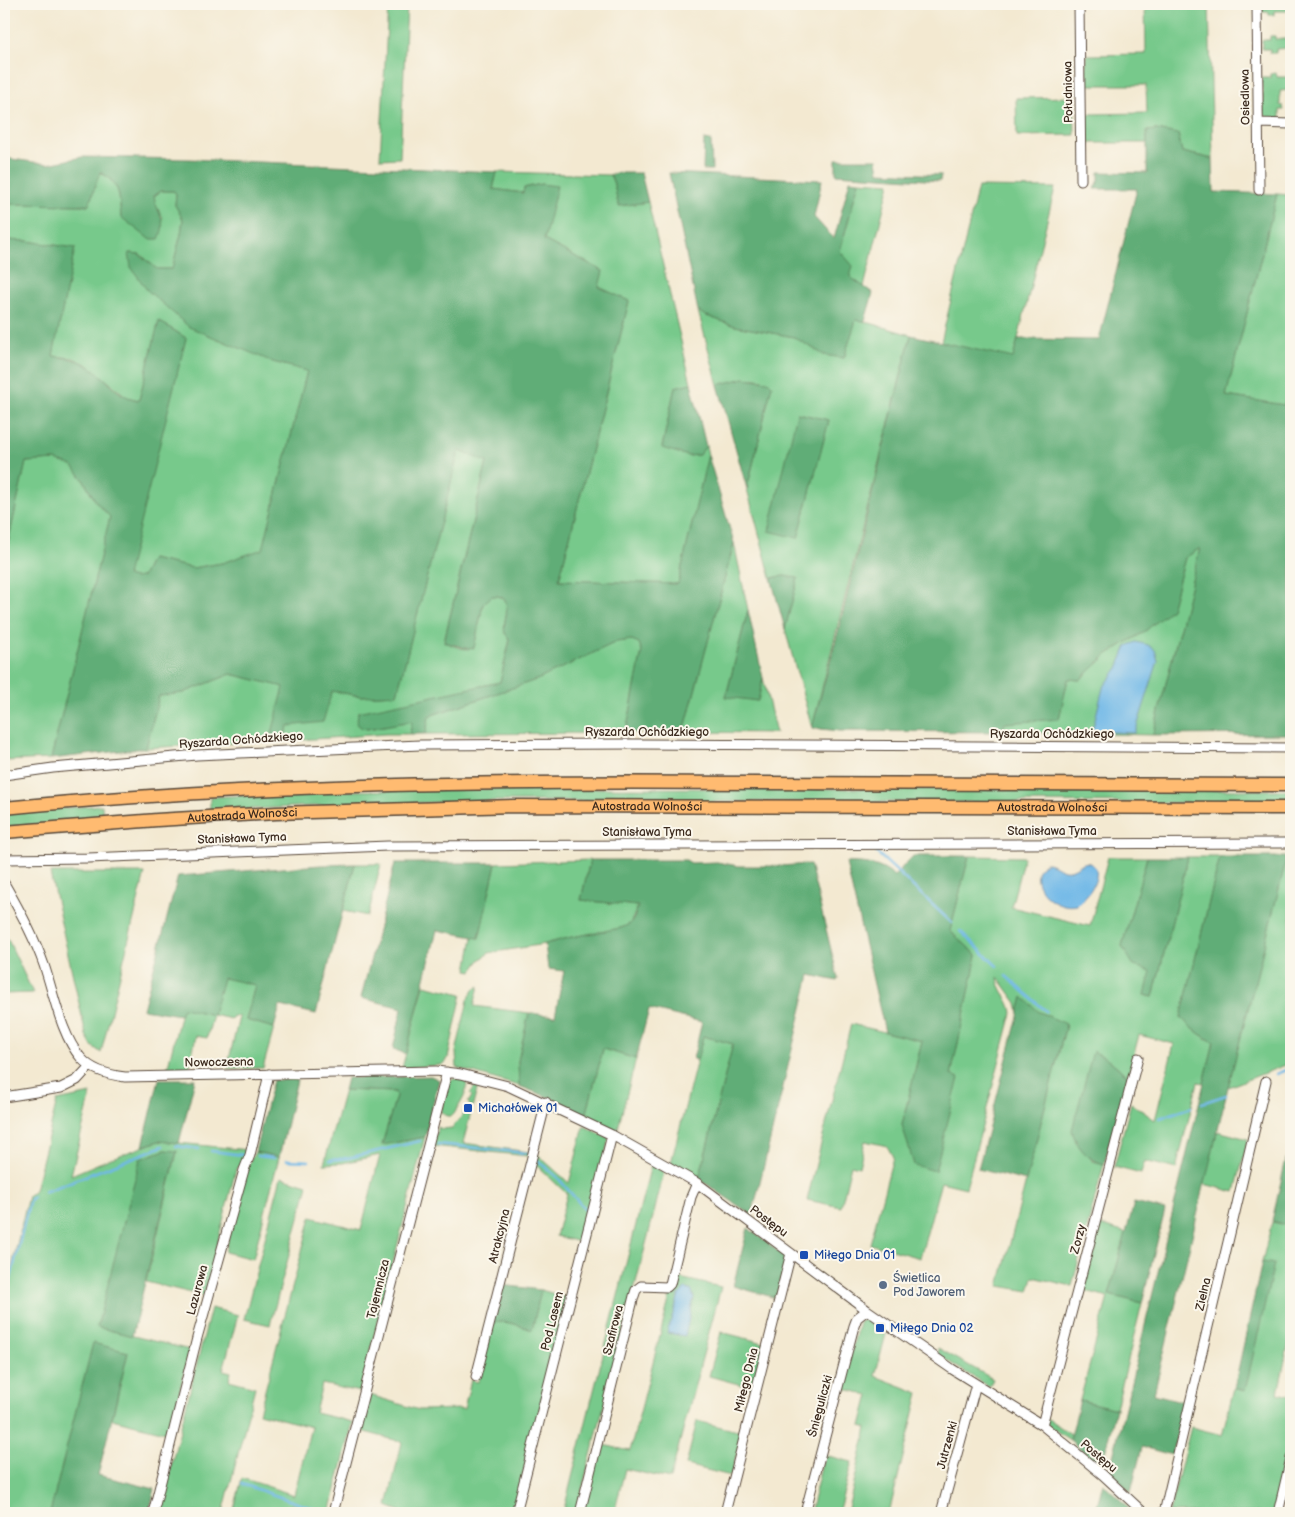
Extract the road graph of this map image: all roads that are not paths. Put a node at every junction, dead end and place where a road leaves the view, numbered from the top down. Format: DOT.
graph roads {
  1 [pos="1079,4"];
  2 [pos="1257,4"];
  3 [pos="1258,123"];
  4 [pos="1291,124"];
  5 [pos="1081,180"];
  6 [pos="1259,190"];
  7 [pos="1291,748"];
  8 [pos="4,775"];
  9 [pos="1291,785"];
  10 [pos="4,808"];
  11 [pos="1291,808"];
  12 [pos="4,832"];
  13 [pos="1291,843"];
  14 [pos="4,859"];
  15 [pos="4,883"];
  16 [pos="1138,1058"];
  17 [pos="90,1066"];
  18 [pos="447,1072"];
  19 [pos="269,1074"];
  20 [pos="1266,1081"];
  21 [pos="4,1097"];
  22 [pos="546,1102"];
  23 [pos="612,1135"];
  24 [pos="697,1183"];
  25 [pos="791,1253"];
  26 [pos="867,1310"];
  27 [pos="476,1376"];
  28 [pos="976,1384"];
  29 [pos="1042,1425"];
  30 [pos="1291,1458"];
  31 [pos="153,1513"];
  32 [pos="333,1513"];
  33 [pos="516,1513"];
  34 [pos="580,1513"];
  35 [pos="725,1513"];
  36 [pos="805,1513"];
  37 [pos="941,1513"];
  38 [pos="1144,1513"];
  39 [pos="1164,1513"];
  40 [pos="1278,1513"];
  1 -- 5 [label="street, Południowa"];
  2 -- 3 [label="street, Osiedlowa"];
  3 -- 4 [label="street"];
  3 -- 6 [label="street, Osiedlowa"];
  7 -- 8 [label="street, Ryszarda Ochódzkiego"];
  9 -- 10 [label="highway, Autostrada Wolności"];
  11 -- 12 [label="highway, Autostrada Wolności"];
  13 -- 14 [label="street, Stanisława Tyma"];
  15 -- 17 [label="street"];
  16 -- 29 [label="street, Zorzy"];
  17 -- 19 [label="street, Nowoczesna"];
  17 -- 21 [label="street"];
  18 -- 19 [label="street, Nowoczesna"];
  18 -- 22 [label="street, Postępu"];
  18 -- 32 [label="street, Tajemnicza"];
  19 -- 31 [label="street, Lazurowa"];
  20 -- 39 [label="street, Zielna"];
  22 -- 23 [label="street, Postępu"];
  22 -- 27 [label="street, Atrakcyjna"];
  23 -- 24 [label="street, Postępu"];
  23 -- 33 [label="street, Pod Lasem"];
  24 -- 25 [label="street, Postępu"];
  24 -- 34 [label="street, Szafirowa"];
  25 -- 26 [label="street, Postępu"];
  25 -- 35 [label="street, Miłego Dnia"];
  26 -- 28 [label="street, Postępu"];
  26 -- 36 [label="street, Śnieguliczki"];
  28 -- 29 [label="street, Postępu"];
  28 -- 37 [label="street, Jutrzenki"];
  29 -- 38 [label="street, Postępu"];
  30 -- 40 [label="street"];
}
